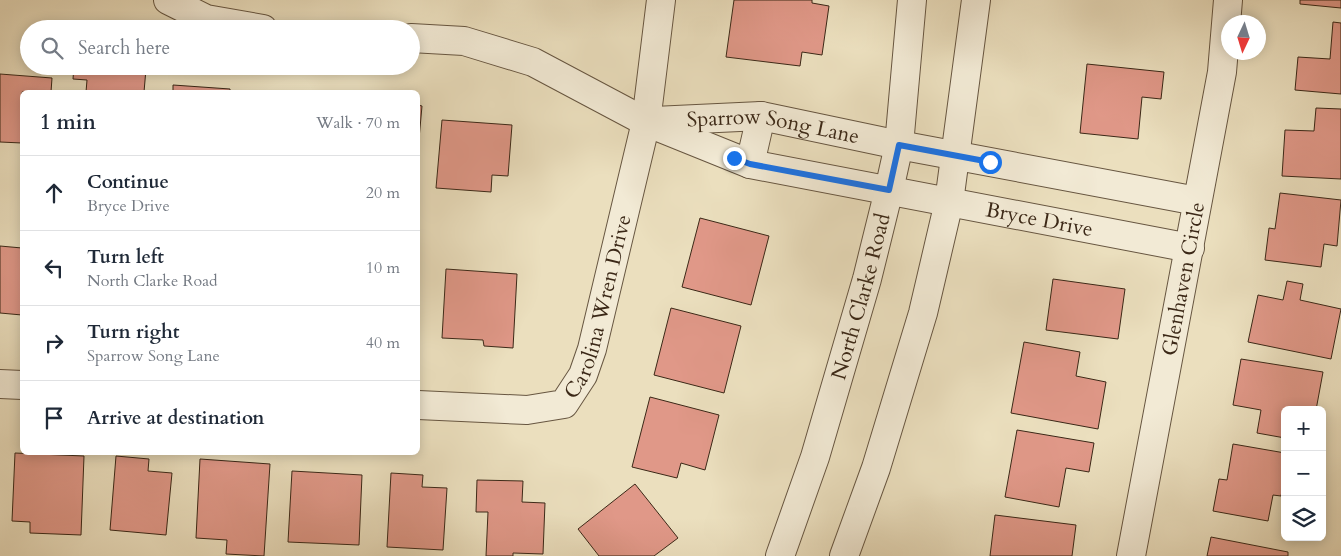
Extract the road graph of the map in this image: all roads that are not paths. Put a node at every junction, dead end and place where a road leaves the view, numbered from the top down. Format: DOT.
graph roads {
  1 [pos="168,0"];
  2 [pos="661,0"];
  3 [pos="912,0"];
  4 [pos="976,0"];
  5 [pos="1228,0"];
  6 [pos="212,20"];
  7 [pos="420,39"];
  8 [pos="761,116"];
  9 [pos="646,122"];
  10 [pos="899,145"];
  11 [pos="956,155"];
  12 [pos="750,164"];
  13 [pos="889,190"];
  14 [pos="1197,201"];
  15 [pos="949,202"];
  16 [pos="1190,248"];
  17 [pos="0,384"];
  18 [pos="20,385"];
  19 [pos="420,405"];
  20 [pos="780,556"];
  21 [pos="844,556"];
  22 [pos="1131,556"];
  1 -- 6 [label="street"];
  2 -- 9 [label="street, Carolina Wren Drive"];
  3 -- 10 [label="street, North Clarke Road"];
  4 -- 11 [label="street"];
  5 -- 14 [label="street, Glenhaven Circle"];
  7 -- 9 [label="street, Sparrow Song Lane"];
  8 -- 9 [label="street, Sparrow Song Lane"];
  8 -- 10 [label="street, Sparrow Song Lane"];
  8 -- 12 [label="street"];
  9 -- 12 [label="street, Sparrow Song Lane"];
  9 -- 19 [label="street, Carolina Wren Drive"];
  10 -- 11 [label="street"];
  10 -- 13 [label="street, North Clarke Road"];
  11 -- 14 [label="street"];
  11 -- 15 [label="street"];
  12 -- 13 [label="street, Sparrow Song Lane"];
  13 -- 15 [label="street, Bryce Drive"];
  13 -- 20 [label="street, North Clarke Road"];
  14 -- 16 [label="street, Glenhaven Circle"];
  15 -- 16 [label="street, Bryce Drive"];
  15 -- 21 [label="street"];
  16 -- 22 [label="street, Glenhaven Circle"];
  17 -- 18 [label="street"];
}
